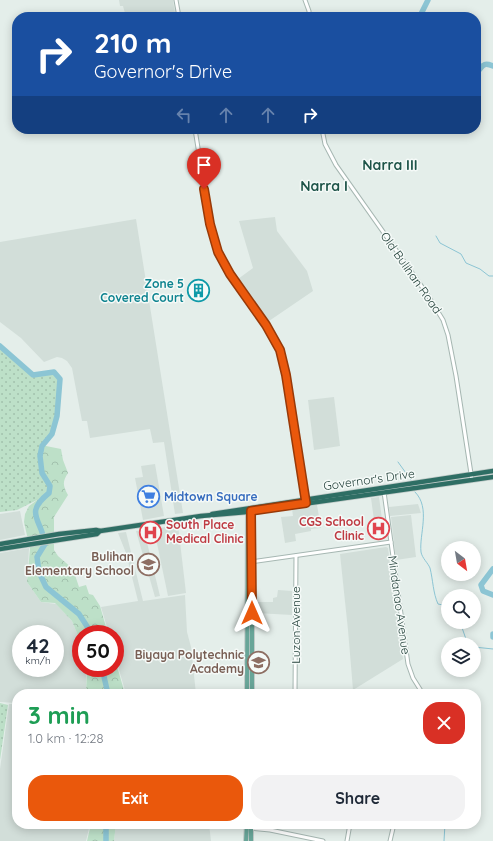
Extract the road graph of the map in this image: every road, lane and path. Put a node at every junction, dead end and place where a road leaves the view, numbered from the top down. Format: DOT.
graph roads {
  1 [pos="176,0"];
  2 [pos="305,0"];
  3 [pos="179,12"];
  4 [pos="309,12"];
  5 [pos="196,134"];
  6 [pos="323,134"];
  7 [pos="493,471"];
  8 [pos="471,477"];
  9 [pos="493,477"];
  10 [pos="383,490"];
  11 [pos="305,501"];
  12 [pos="249,510"];
  13 [pos="29,542"];
  14 [pos="391,542"];
  15 [pos="0,544"];
  16 [pos="0,549"];
  17 [pos="296,556"];
  18 [pos="250,562"];
  19 [pos="247,689"];
  20 [pos="252,689"];
  21 [pos="295,689"];
  22 [pos="420,689"];
  23 [pos="248,829"];
  24 [pos="249,829"];
  25 [pos="265,829"];
  26 [pos="349,829"];
  27 [pos="393,829"];
  28 [pos="246,841"];
  29 [pos="251,841"];
  30 [pos="323,841"];
  31 [pos="346,841"];
  32 [pos="390,841"];
  1 -- 3 [label="street"];
  2 -- 4 [label="street"];
  5 -- 11 [label="street"];
  6 -- 8 [label="street, Old Bulihan Road"];
  7 -- 8 [label="highway, Governor's Drive"];
  8 -- 9 [label="highway, Governor's Drive"];
  8 -- 10 [label="highway, Governor's Drive"];
  10 -- 11 [label="highway, Governor's Drive"];
  10 -- 14 [label="street, Mindanao Avenue"];
  11 -- 12 [label="highway, Governor's Drive"];
  12 -- 13 [label="highway, Governor's Drive"];
  12 -- 18 [label="main road"];
  13 -- 15 [label="highway, Governor's Drive"];
  13 -- 16 [label="highway, Governor's Drive"];
  14 -- 17 [label="street"];
  14 -- 22 [label="street, Mindanao Avenue"];
  17 -- 18 [label="street"];
  17 -- 21 [label="street, Luzon Avenue"];
  18 -- 19 [label="main road"];
  18 -- 20 [label="main road"];
  23 -- 28 [label="main road"];
  24 -- 29 [label="main road"];
  25 -- 30 [label="street"];
  26 -- 31 [label="street"];
  27 -- 32 [label="street"];
}
